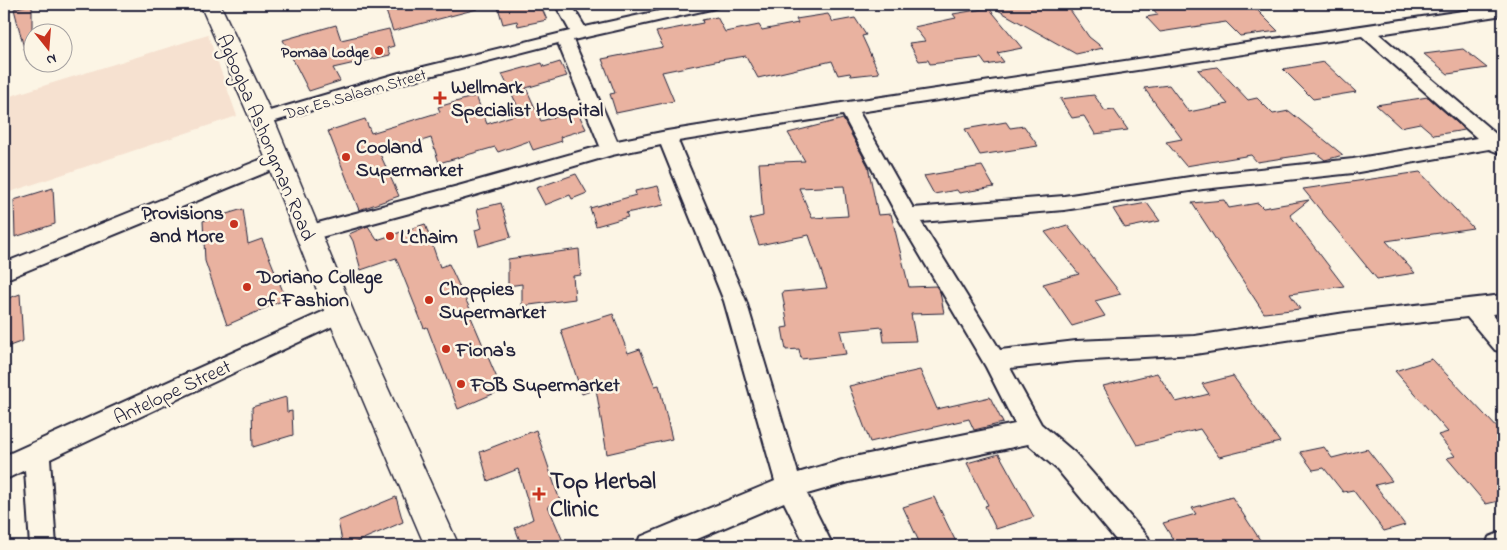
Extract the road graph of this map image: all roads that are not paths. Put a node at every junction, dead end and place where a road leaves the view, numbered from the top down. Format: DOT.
graph roads {
  1 [pos="210,4"];
  2 [pos="563,4"];
  3 [pos="711,4"];
  4 [pos="1503,10"];
  5 [pos="1366,31"];
  6 [pos="572,35"];
  7 [pos="848,108"];
  8 [pos="262,119"];
  9 [pos="666,138"];
  10 [pos="1499,144"];
  11 [pos="611,149"];
  12 [pos="277,160"];
  13 [pos="907,216"];
  14 [pos="306,232"];
  15 [pos="4,272"];
  16 [pos="1503,304"];
  17 [pos="1473,308"];
  18 [pos="340,313"];
  19 [pos="1503,343"];
  20 [pos="994,360"];
  21 [pos="1032,432"];
  22 [pos="37,453"];
  23 [pos="4,468"];
  24 [pos="790,487"];
  25 [pos="43,546"];
  26 [pos="442,546"];
  27 [pos="650,546"];
  28 [pos="820,546"];
  29 [pos="1138,546"];
  30 [pos="1500,546"];
  31 [pos="1503,546"];
  1 -- 8 [label="street, Agbogba Ashongman Road"];
  2 -- 6 [label="street"];
  3 -- 6 [label="street, Dar Es Salaam Street"];
  4 -- 5 [label="street"];
  5 -- 7 [label="street"];
  5 -- 10 [label="street"];
  6 -- 8 [label="street, Dar Es Salaam Street"];
  6 -- 11 [label="street"];
  7 -- 9 [label="street"];
  7 -- 13 [label="street"];
  8 -- 12 [label="street, Agbogba Ashongman Road"];
  9 -- 11 [label="street"];
  9 -- 24 [label="street"];
  10 -- 13 [label="street"];
  11 -- 14 [label="street"];
  12 -- 14 [label="street, Agbogba Ashongman Road"];
  12 -- 15 [label="street"];
  13 -- 20 [label="street"];
  14 -- 18 [label="street, Agbogba Ashongman Road"];
  16 -- 17 [label="street"];
  17 -- 19 [label="street"];
  17 -- 20 [label="street"];
  18 -- 22 [label="street, Antelope Street"];
  18 -- 26 [label="street, Agbogba Ashongman Road"];
  20 -- 21 [label="street"];
  21 -- 24 [label="street"];
  21 -- 29 [label="street"];
  22 -- 23 [label="street, Antelope Street"];
  22 -- 25 [label="street"];
  24 -- 27 [label="street"];
  24 -- 28 [label="street"];
  30 -- 31 [label="street"];
}
